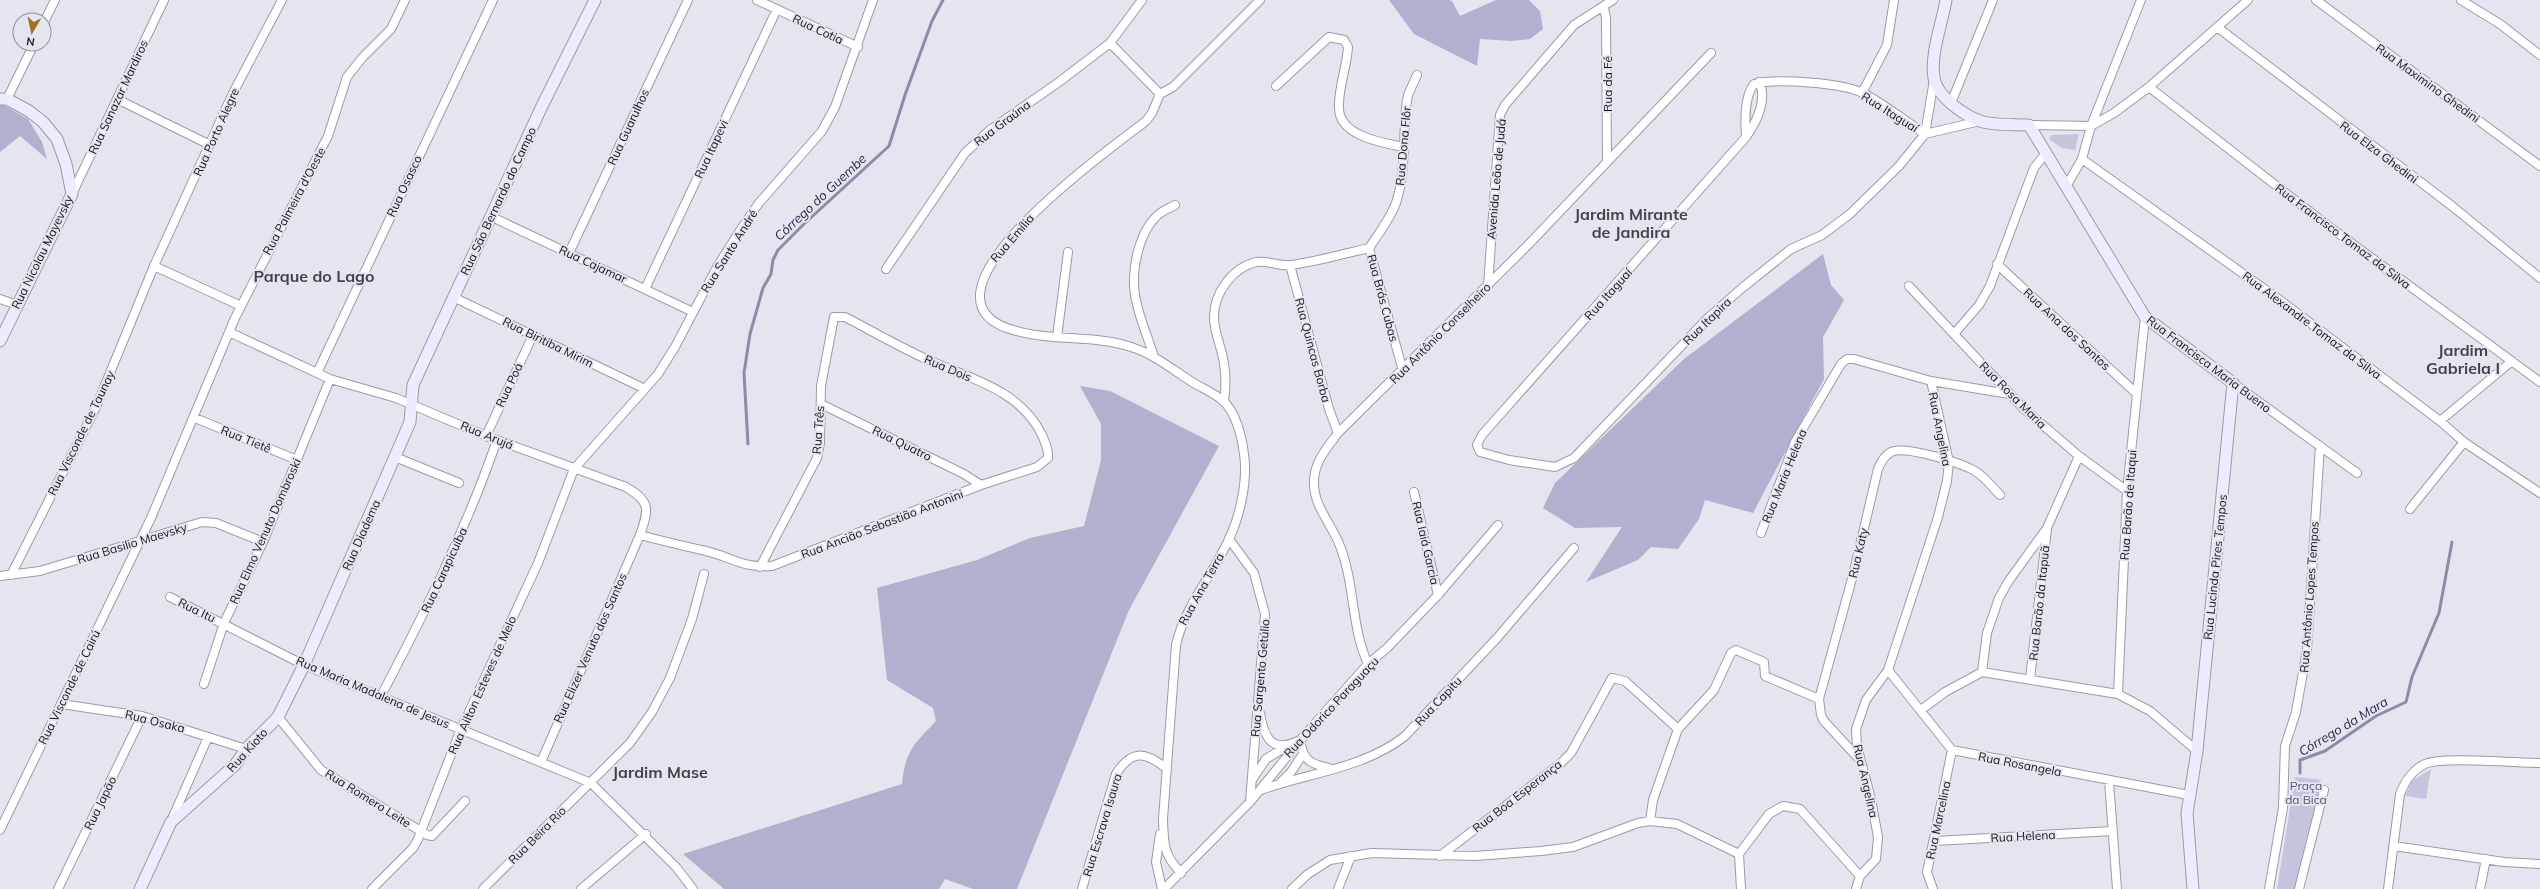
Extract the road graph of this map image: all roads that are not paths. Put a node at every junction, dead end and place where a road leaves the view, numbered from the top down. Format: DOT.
graph roads {
  1 [pos="55,0"];
  2 [pos="164,0"];
  3 [pos="282,0"];
  4 [pos="405,0"];
  5 [pos="493,0"];
  6 [pos="595,0"];
  7 [pos="688,0"];
  8 [pos="757,0"];
  9 [pos="873,0"];
  10 [pos="1142,0"];
  11 [pos="1260,0"];
  12 [pos="1614,0"];
  13 [pos="1894,0"];
  14 [pos="1946,0"];
  15 [pos="1993,0"];
  16 [pos="2141,0"];
  17 [pos="2248,0"];
  18 [pos="2316,0"];
  19 [pos="2462,0"];
  20 [pos="1604,8"];
  21 [pos="777,10"];
  22 [pos="49,12"];
  23 [pos="2217,27"];
  24 [pos="1110,42"];
  25 [pos="858,47"];
  26 [pos="30,52"];
  27 [pos="1711,53"];
  28 [pos="2540,55"];
  29 [pos="1417,75"];
  30 [pos="1934,79"];
  31 [pos="1759,82"];
  32 [pos="1276,86"];
  33 [pos="2149,87"];
  34 [pos="1862,93"];
  35 [pos="1160,94"];
  36 [pos="4,99"];
  37 [pos="117,99"];
  38 [pos="1951,103"];
  39 [pos="1980,121"];
  40 [pos="2029,125"];
  41 [pos="2091,126"];
  42 [pos="1925,134"];
  43 [pos="1746,137"];
  44 [pos="210,145"];
  45 [pos="1404,147"];
  46 [pos="2046,153"];
  47 [pos="2082,159"];
  48 [pos="1607,160"];
  49 [pos="2540,166"];
  50 [pos="2067,185"];
  51 [pos="72,194"];
  52 [pos="1175,205"];
  53 [pos="492,217"];
  54 [pos="1370,248"];
  55 [pos="1068,252"];
  56 [pos="569,253"];
  57 [pos="1997,264"];
  58 [pos="1290,265"];
  59 [pos="154,266"];
  60 [pos="886,269"];
  61 [pos="2540,278"];
  62 [pos="1488,286"];
  63 [pos="1909,286"];
  64 [pos="645,289"];
  65 [pos="453,297"];
  66 [pos="0,299"];
  67 [pos="16,305"];
  68 [pos="241,306"];
  69 [pos="693,312"];
  70 [pos="2146,317"];
  71 [pos="830,329"];
  72 [pos="229,332"];
  73 [pos="1954,334"];
  74 [pos="533,335"];
  75 [pos="1057,337"];
  76 [pos="0,341"];
  77 [pos="1154,357"];
  78 [pos="2512,362"];
  79 [pos="1403,370"];
  80 [pos="317,373"];
  81 [pos="330,379"];
  82 [pos="1931,381"];
  83 [pos="2540,382"];
  84 [pos="2233,383"];
  85 [pos="643,388"];
  86 [pos="2009,394"];
  87 [pos="2137,394"];
  88 [pos="1224,401"];
  89 [pos="821,404"];
  90 [pos="412,405"];
  91 [pos="195,418"];
  92 [pos="2440,421"];
  93 [pos="1338,433"];
  94 [pos="486,436"];
  95 [pos="497,440"];
  96 [pos="2464,442"];
  97 [pos="2320,446"];
  98 [pos="1480,452"];
  99 [pos="1049,453"];
  100 [pos="2080,456"];
  101 [pos="395,457"];
  102 [pos="297,460"];
  103 [pos="1949,462"];
  104 [pos="574,469"];
  105 [pos="2357,473"];
  106 [pos="458,483"];
  107 [pos="981,485"];
  108 [pos="2127,491"];
  109 [pos="1414,492"];
  110 [pos="2540,493"];
  111 [pos="2000,495"];
  112 [pos="2410,509"];
  113 [pos="1498,525"];
  114 [pos="2047,528"];
  115 [pos="1761,533"];
  116 [pos="640,535"];
  117 [pos="1229,539"];
  118 [pos="262,542"];
  119 [pos="137,544"];
  120 [pos="1574,548"];
  121 [pos="760,567"];
  122 [pos="704,574"];
  123 [pos="11,575"];
  124 [pos="0,576"];
  125 [pos="1438,595"];
  126 [pos="170,597"];
  127 [pos="224,624"];
  128 [pos="304,664"];
  129 [pos="1368,664"];
  130 [pos="1888,670"];
  131 [pos="1982,672"];
  132 [pos="2030,679"];
  133 [pos="204,684"];
  134 [pos="1258,688"];
  135 [pos="2118,694"];
  136 [pos="381,696"];
  137 [pos="1820,699"];
  138 [pos="61,704"];
  139 [pos="1920,710"];
  140 [pos="142,716"];
  141 [pos="278,717"];
  142 [pos="461,729"];
  143 [pos="1678,729"];
  144 [pos="208,737"];
  145 [pos="1300,740"];
  146 [pos="1287,746"];
  147 [pos="246,749"];
  148 [pos="1952,750"];
  149 [pos="2197,751"];
  150 [pos="1303,754"];
  151 [pos="541,762"];
  152 [pos="1862,762"];
  153 [pos="2540,763"];
  154 [pos="1166,768"];
  155 [pos="1330,769"];
  156 [pos="1252,780"];
  157 [pos="2109,781"];
  158 [pos="591,782"];
  159 [pos="1279,784"];
  160 [pos="1260,790"];
  161 [pos="2324,790"];
  162 [pos="2190,795"];
  163 [pos="465,801"];
  164 [pos="1250,802"];
  165 [pos="1163,820"];
  166 [pos="1650,821"];
  167 [pos="171,822"];
  168 [pos="0,830"];
  169 [pos="420,831"];
  170 [pos="2112,831"];
  171 [pos="646,834"];
  172 [pos="1935,840"];
  173 [pos="2394,846"];
  174 [pos="1739,854"];
  175 [pos="1351,856"];
  176 [pos="1440,856"];
  177 [pos="2486,859"];
  178 [pos="2540,864"];
  179 [pos="1181,873"];
  180 [pos="1860,876"];
  181 [pos="58,889"];
  182 [pos="140,889"];
  183 [pos="372,889"];
  184 [pos="484,889"];
  185 [pos="581,889"];
  186 [pos="693,889"];
  187 [pos="1082,889"];
  188 [pos="1163,889"];
  189 [pos="1292,889"];
  190 [pos="1338,889"];
  191 [pos="1741,889"];
  192 [pos="1856,889"];
  193 [pos="1933,889"];
  194 [pos="2117,889"];
  195 [pos="2193,889"];
  196 [pos="2269,889"];
  197 [pos="2299,889"];
  198 [pos="2388,889"];
  199 [pos="2480,889"];
  1 -- 22 [label="street"];
  2 -- 37 [label="street, Rua Sanazar Mardiros"];
  3 -- 44 [label="street, Rua Porto Alegre"];
  4 -- 68 [label="street, Rua Palmeira d'Oeste"];
  5 -- 80 [label="street, Rua Osasco"];
  6 -- 53 [label="street, Rua São Bernardo do Campo"];
  7 -- 56 [label="street, Rua Guarulhos"];
  8 -- 21 [label="street, Rua Cotia"];
  9 -- 25 [label="street, Rua Santo André"];
  10 -- 24 [label="street, Rua Graúna"];
  11 -- 35 [label="street"];
  12 -- 20 [label="street, Avenida Leão de Judá"];
  13 -- 34 [label="street"];
  14 -- 30 [label="street"];
  15 -- 38 [label="street"];
  16 -- 41 [label="street"];
  17 -- 23 [label="street"];
  18 -- 49 [label="street, Rua Maximino Ghedini"];
  19 -- 28 [label="street"];
  20 -- 48 [label="street, Rua da Fé"];
  20 -- 62 [label="street, Avenida Leão de Judá"];
  21 -- 25 [label="street, Rua Cotia"];
  21 -- 64 [label="street, Rua Itapevi"];
  23 -- 33 [label="street"];
  23 -- 61 [label="street, Rua Elza Ghedini"];
  24 -- 35 [label="street"];
  24 -- 60 [label="street, Rua Graúna"];
  25 -- 69 [label="street, Rua Santo André"];
  26 -- 36 [label="street"];
  27 -- 48 [label="street, Rua Antônio Conselheiro"];
  29 -- 45 [label="street, Rua Dona Flôr"];
  30 -- 38 [label="street"];
  30 -- 42 [label="street, Rua Itapira"];
  31 -- 34 [label="street, Rua Itaguaí"];
  31 -- 43 [label="street, Rua Itaguaí"];
  31 -- 43 [label="street"];
  32 -- 45 [label="street"];
  33 -- 41 [label="street"];
  33 -- 78 [label="street, Rua Francisco Tomaz da Silva"];
  34 -- 42 [label="street, Rua Itaguaí"];
  35 -- 75 [label="street, Rua Emília"];
  36 -- 51 [label="street, Rua Nicolau Mayevsky"];
  37 -- 44 [label="street"];
  37 -- 51 [label="street, Rua Sanazar Mardiros"];
  38 -- 39 [label="street"];
  39 -- 40 [label="street"];
  39 -- 42 [label="street"];
  40 -- 41 [label="street"];
  40 -- 46 [label="street, Rua Francisca Maria Bueno"];
  41 -- 47 [label="street"];
  42 -- 98 [label="street, Rua Itapira"];
  43 -- 98 [label="street, Rua Itaguaí"];
  44 -- 59 [label="street, Rua Porto Alegre"];
  45 -- 54 [label="street, Rua Dona Flôr"];
  46 -- 50 [label="street, Rua Francisca Maria Bueno"];
  46 -- 57 [label="street"];
  47 -- 50 [label="street"];
  47 -- 92 [label="street, Rua Alexandre Tomaz da Silva"];
  48 -- 62 [label="street, Rua Antônio Conselheiro"];
  50 -- 70 [label="street, Rua Francisca Maria Bueno"];
  51 -- 67 [label="street, Rua Nicolau Mayevsky"];
  52 -- 77 [label="street"];
  53 -- 56 [label="street, Rua Cajamar"];
  53 -- 65 [label="street, Rua São Bernardo do Campo"];
  54 -- 58 [label="street"];
  54 -- 79 [label="street, Rua Brás Cubas"];
  55 -- 75 [label="street"];
  56 -- 64 [label="street, Rua Cajamar"];
  57 -- 73 [label="street"];
  57 -- 87 [label="street, Rua Ana dos Santos"];
  58 -- 88 [label="street"];
  58 -- 93 [label="street, Rua Quincas Borba"];
  59 -- 68 [label="street"];
  59 -- 123 [label="street, Rua Visconde de Taunay"];
  62 -- 79 [label="street, Rua Antônio Conselheiro"];
  63 -- 73 [label="street, Rua Rosa Maria"];
  64 -- 69 [label="street, Rua Cajamar"];
  65 -- 74 [label="street, Rua Biritiba Mirim"];
  65 -- 90 [label="street, Rua São Bernardo do Campo"];
  66 -- 67 [label="street"];
  67 -- 76 [label="street, Rua Nicolau Mayevsky"];
  68 -- 72 [label="street, Rua Palmeira d'Oeste"];
  69 -- 85 [label="street, Rua Santo André"];
  70 -- 84 [label="street, Rua Francisca Maria Bueno"];
  70 -- 87 [label="street, Rua Barão de Itaqui"];
  71 -- 89 [label="street, Rua Três"];
  71 -- 99 [label="street, Rua Dois"];
  72 -- 80 [label="street, Rua Arujá"];
  72 -- 91 [label="street, Rua Palmeira d'Oeste"];
  73 -- 86 [label="street, Rua Rosa Maria"];
  74 -- 85 [label="street, Rua Biritiba Mirim"];
  74 -- 94 [label="street, Rua Poá"];
  75 -- 77 [label="street, Rua Emília"];
  77 -- 88 [label="street, Rua Emília"];
  78 -- 83 [label="street, Rua Francisco Tomaz da Silva"];
  78 -- 92 [label="street"];
  79 -- 93 [label="street, Rua Antônio Conselheiro"];
  80 -- 81 [label="street, Rua Arujá"];
  81 -- 90 [label="street, Rua Arujá"];
  81 -- 102 [label="street, Rua Elmo Venuto Dombroski"];
  82 -- 86 [label="street, Rua Maria Helena"];
  82 -- 103 [label="street, Rua Angelina"];
  82 -- 115 [label="street, Rua Maria Helena"];
  84 -- 97 [label="street, Rua Francisca Maria Bueno"];
  84 -- 149 [label="street, Rua Lucinda Pires Tempos"];
  85 -- 104 [label="street, Rua Santo André"];
  86 -- 100 [label="street, Rua Rosa Maria"];
  87 -- 108 [label="street, Rua Barão de Itaqui"];
  88 -- 117 [label="street"];
  89 -- 107 [label="street, Rua Quatro"];
  89 -- 121 [label="street, Rua Três"];
  90 -- 94 [label="street, Rua Arujá"];
  90 -- 101 [label="street, Rua Diadema"];
  91 -- 102 [label="street, Rua Tietê"];
  91 -- 119 [label="street, Rua Palmeira d'Oeste"];
  92 -- 96 [label="street, Rua Alexandre Tomaz da Silva"];
  93 -- 129 [label="street, Rua Antônio Conselheiro"];
  94 -- 95 [label="street, Rua Arujá"];
  95 -- 104 [label="street, Rua Arujá"];
  95 -- 136 [label="street, Rua Carapicuíba"];
  96 -- 110 [label="street, Rua Alexandre Tomaz da Silva"];
  96 -- 112 [label="street"];
  97 -- 105 [label="street, Rua Francisca Maria Bueno"];
  97 -- 196 [label="street, Rua Antônio Lopes Tempos"];
  99 -- 107 [label="street, Rua Ancião Sebastião Antonini"];
  100 -- 108 [label="street, Rua Rosa Maria"];
  100 -- 114 [label="street"];
  101 -- 106 [label="street"];
  101 -- 128 [label="street, Rua Diadema"];
  102 -- 118 [label="street, Rua Elmo Venuto Dombroski"];
  103 -- 111 [label="street, Rua Katy"];
  103 -- 130 [label="street, Rua Angelina"];
  103 -- 137 [label="street, Rua Katy"];
  104 -- 116 [label="street, Rua Arujá"];
  104 -- 142 [label="street, Rua Ailton Esteves de Melo"];
  107 -- 121 [label="street, Rua Ancião Sebastião Antonini"];
  108 -- 135 [label="street, Rua Barão de Itaqui"];
  109 -- 125 [label="street, Rua Iaiá Garcia"];
  113 -- 125 [label="street, Rua Odorico Paraguaçu"];
  114 -- 131 [label="street"];
  114 -- 132 [label="street, Rua Barão da Itapuã"];
  116 -- 121 [label="street, Rua Ancião Sebastião Antonini"];
  116 -- 151 [label="street, Rua Elizer Venuto dos Santos"];
  117 -- 134 [label="street, Rua Sargento Getúlio"];
  117 -- 154 [label="street, Rua Ana Terra"];
  118 -- 119 [label="street, Rua Basilio Maevsky"];
  118 -- 127 [label="street, Rua Elmo Venuto Dombroski"];
  119 -- 123 [label="street, Rua Basilio Maevsky"];
  119 -- 138 [label="street, Rua Visconde de Cairú"];
  120 -- 155 [label="street, Rua Capitu"];
  122 -- 158 [label="street, Rua Beira Rio"];
  123 -- 124 [label="street, Rua Basilio Maevsky"];
  125 -- 129 [label="street, Rua Odorico Paraguaçu"];
  126 -- 127 [label="street, Rua Itu"];
  127 -- 128 [label="street, Rua Maria Madalena de Jesus"];
  127 -- 133 [label="street, Rua Elmo Venuto Dombroski"];
  128 -- 136 [label="street, Rua Maria Madalena de Jesus"];
  128 -- 141 [label="street, Rua Kioto"];
  129 -- 145 [label="street, Rua Odorico Paraguaçu"];
  130 -- 139 [label="street"];
  130 -- 152 [label="street, Rua Angelina"];
  131 -- 132 [label="street"];
  131 -- 139 [label="street"];
  132 -- 135 [label="street"];
  134 -- 146 [label="street"];
  134 -- 156 [label="street, Rua Sargento Getúlio"];
  135 -- 149 [label="street"];
  136 -- 142 [label="street, Rua Maria Madalena de Jesus"];
  137 -- 143 [label="street"];
  137 -- 152 [label="street, Rua Katy"];
  138 -- 140 [label="street, Rua Osaka"];
  138 -- 168 [label="street, Rua Visconde de Cairú"];
  139 -- 148 [label="street"];
  140 -- 144 [label="street, Rua Osaka"];
  140 -- 181 [label="street, Rua Japão"];
  141 -- 147 [label="street, Rua Kioto"];
  141 -- 169 [label="street, Rua Romero Leite"];
  142 -- 151 [label="street, Rua Maria Madalena de Jesus"];
  142 -- 169 [label="street, Rua Ailton Esteves de Melo"];
  143 -- 166 [label="street"];
  143 -- 176 [label="street, Rua Boa Esperança"];
  144 -- 147 [label="street, Rua Osaka"];
  144 -- 167 [label="street"];
  145 -- 146 [label="street"];
  145 -- 150 [label="street"];
  145 -- 160 [label="street, Rua Odorico Paraguaçu"];
  146 -- 156 [label="street"];
  147 -- 167 [label="street, Rua Kioto"];
  148 -- 157 [label="street, Rua Rosangela"];
  148 -- 172 [label="street, Rua Marcelina"];
  149 -- 162 [label="street, Rua Lucinda Pires Tempos"];
  150 -- 155 [label="street"];
  150 -- 159 [label="street"];
  151 -- 158 [label="street, Rua Maria Madalena de Jesus"];
  152 -- 180 [label="street, Rua Angelina"];
  153 -- 173 [label="street"];
  154 -- 165 [label="street, Rua Ana Terra"];
  154 -- 187 [label="street, Rua Escrava Isaura"];
  155 -- 159 [label="street, Rua Capitu"];
  156 -- 164 [label="street, Rua Sargento Getúlio"];
  157 -- 162 [label="street, Rua Rosangela"];
  157 -- 170 [label="street"];
  158 -- 171 [label="street"];
  158 -- 184 [label="street, Rua Beira Rio"];
  159 -- 160 [label="street, Rua Capitu"];
  160 -- 164 [label="street, Rua Odorico Paraguaçu"];
  161 -- 197 [label="street"];
  162 -- 195 [label="street, Rua Lucinda Pires Tempos"];
  163 -- 169 [label="street, Rua Romero Leite"];
  164 -- 179 [label="street, Rua Odorico Paraguaçu"];
  165 -- 179 [label="street"];
  165 -- 188 [label="street"];
  166 -- 174 [label="street"];
  166 -- 176 [label="street"];
  167 -- 182 [label="street"];
  169 -- 183 [label="street, Rua Ailton Esteves de Melo"];
  170 -- 172 [label="street, Rua Helena"];
  170 -- 194 [label="street"];
  171 -- 185 [label="street"];
  171 -- 186 [label="street"];
  172 -- 193 [label="street, Rua Marcelina"];
  173 -- 177 [label="street"];
  173 -- 198 [label="street"];
  174 -- 180 [label="street"];
  174 -- 191 [label="street"];
  175 -- 176 [label="street"];
  175 -- 189 [label="street"];
  175 -- 190 [label="street"];
  177 -- 178 [label="street"];
  177 -- 199 [label="street"];
  179 -- 188 [label="street, Rua Odorico Paraguaçu"];
  180 -- 192 [label="street"];
}
